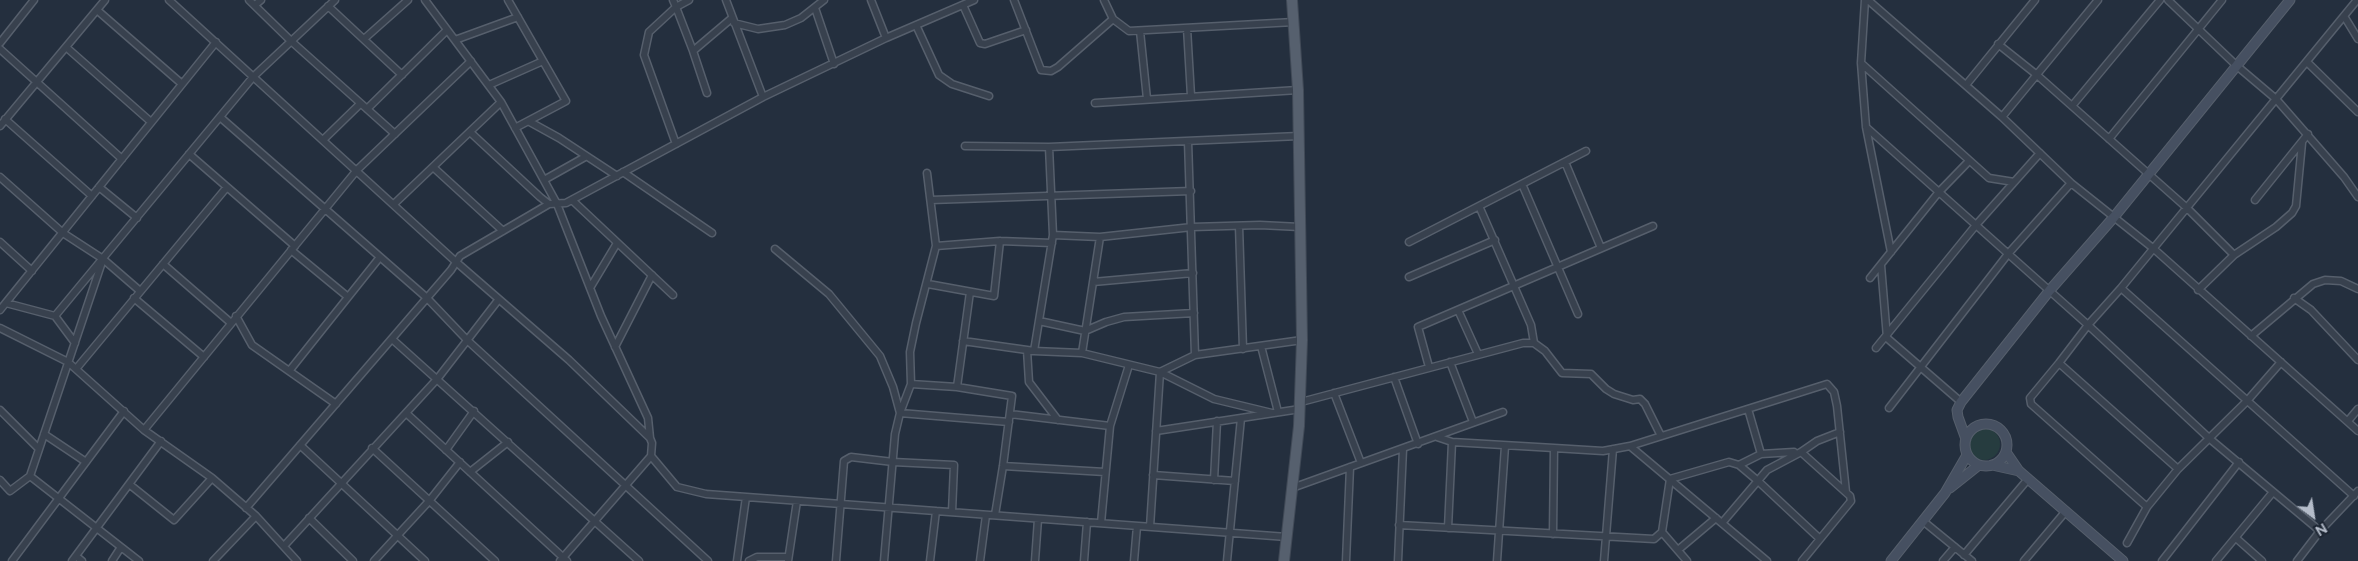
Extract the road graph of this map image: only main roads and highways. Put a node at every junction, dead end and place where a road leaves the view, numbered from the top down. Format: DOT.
graph roads {
  1 [pos="1292,0"];
  2 [pos="1284,561"];
  1 -- 2 [label="main road"];
}
